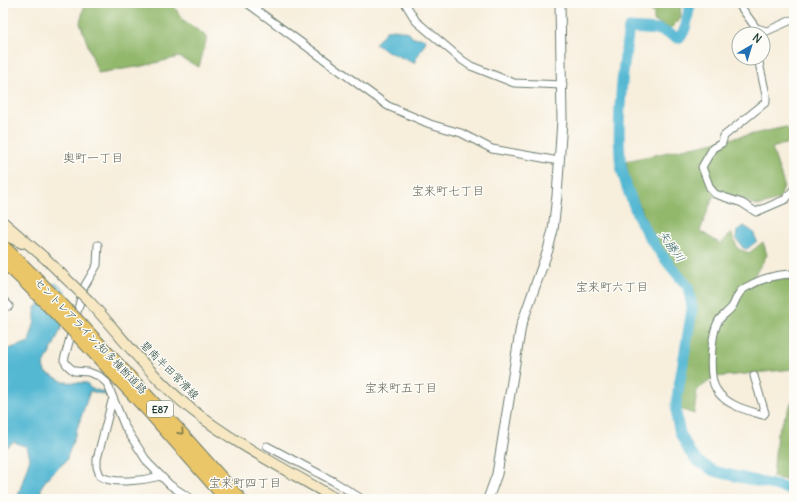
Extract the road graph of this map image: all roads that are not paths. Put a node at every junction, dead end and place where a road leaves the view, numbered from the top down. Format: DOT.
graph roads {
  1 [pos="247,3"];
  2 [pos="405,3"];
  3 [pos="560,3"];
  4 [pos="738,3"];
  5 [pos="794,19"];
  6 [pos="752,26"];
  7 [pos="771,29"];
  8 [pos="760,66"];
  9 [pos="563,85"];
  10 [pos="558,161"];
  11 [pos="794,189"];
  12 [pos="3,222"];
  13 [pos="3,234"];
  14 [pos="3,246"];
  15 [pos="98,246"];
  16 [pos="46,260"];
  17 [pos="3,261"];
  18 [pos="794,274"];
  19 [pos="30,280"];
  20 [pos="3,300"];
  21 [pos="9,306"];
  22 [pos="754,376"];
  23 [pos="112,401"];
  24 [pos="267,446"];
  25 [pos="161,476"];
  26 [pos="191,499"];
  27 [pos="226,499"];
  28 [pos="240,499"];
  29 [pos="336,499"];
  30 [pos="362,499"];
  31 [pos="488,499"];
  1 -- 10 [label="street"];
  2 -- 9 [label="street"];
  3 -- 9 [label="street"];
  4 -- 6 [label="street"];
  5 -- 7 [label="street"];
  8 -- 11 [label="street"];
  9 -- 10 [label="street"];
  10 -- 31 [label="street"];
  12 -- 16 [label="main road, 碧南半田常滑線"];
  13 -- 16 [label="main road, 碧南半田常滑線"];
  14 -- 19 [label="highway, セントレアライン;知多横断道路 / E87"];
  15 -- 23 [label="street"];
  16 -- 29 [label="main road, 碧南半田常滑線, bridge"];
  17 -- 19 [label="highway, セントレアライン;知多横断道路 / E87"];
  18 -- 22 [label="street"];
  19 -- 27 [label="highway, セントレアライン;知多横断道路 / E87, bridge"];
  19 -- 28 [label="highway, セントレアライン;知多横断道路 / E87, one-way, bridge"];
  20 -- 21 [label="street"];
  23 -- 25 [label="street"];
  23 -- 25 [label="street"];
  24 -- 30 [label="street"];
  25 -- 26 [label="street"];
}
